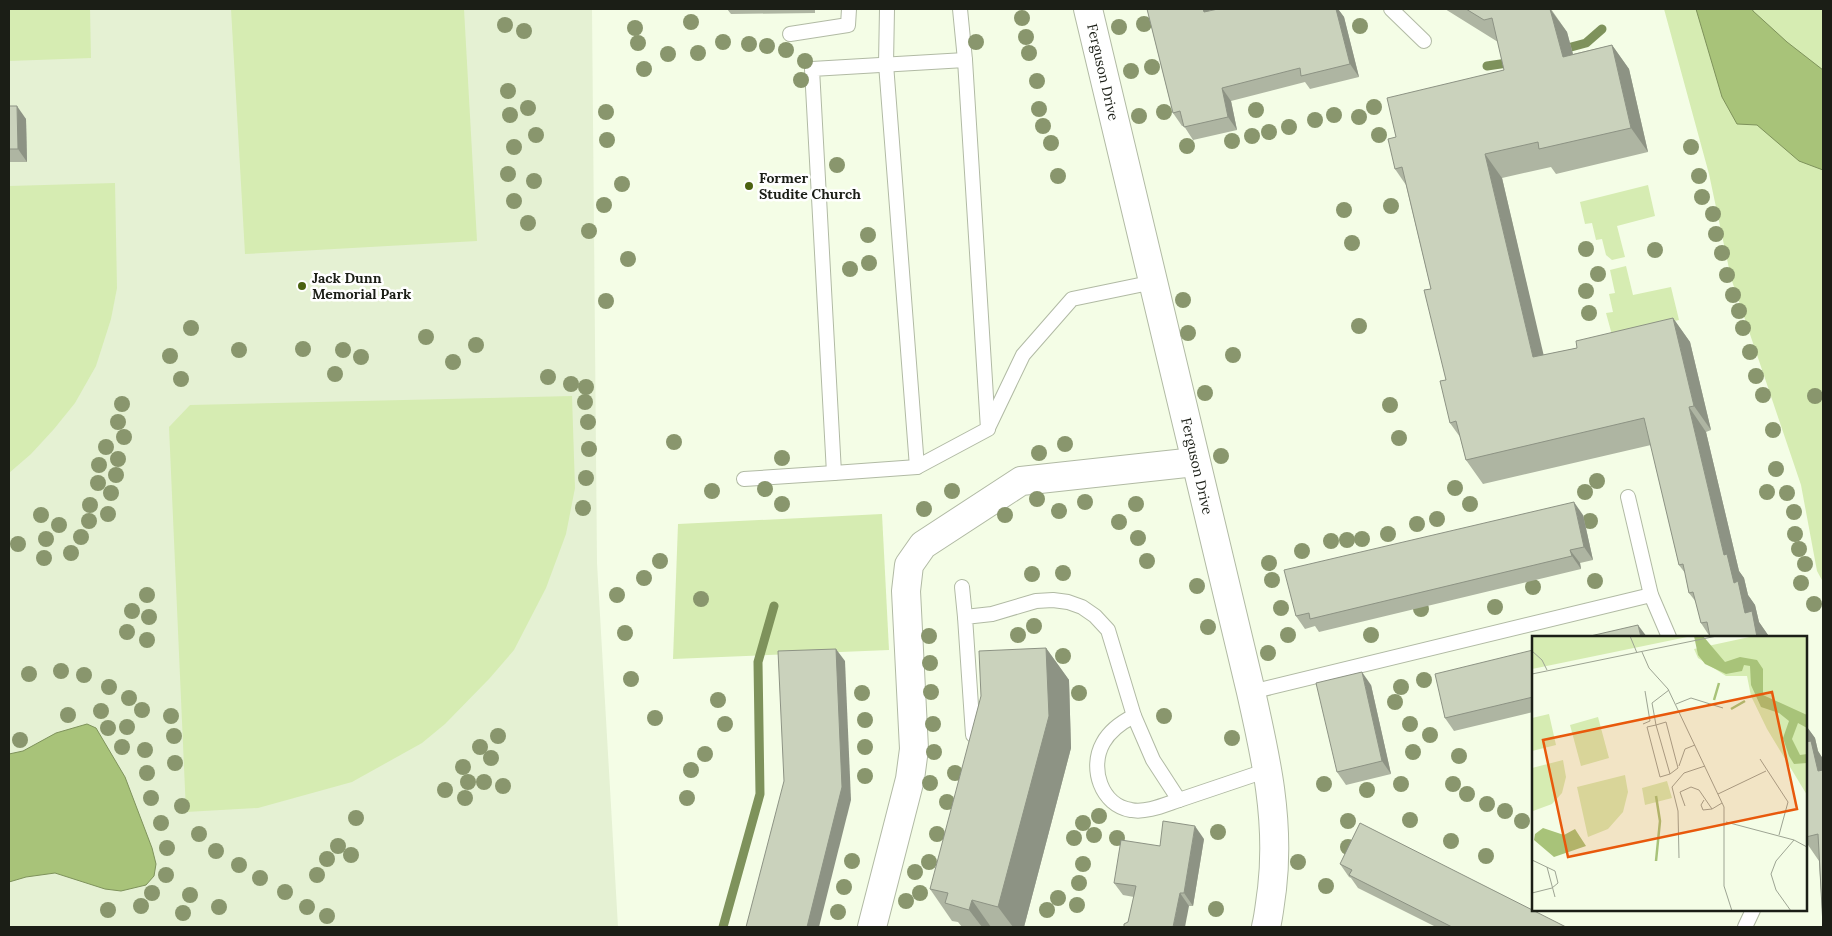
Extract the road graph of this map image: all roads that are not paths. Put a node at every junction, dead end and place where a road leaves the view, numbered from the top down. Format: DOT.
graph roads {
  1 [pos="848,9"];
  2 [pos="887,9"];
  3 [pos="960,9"];
  4 [pos="1088,9"];
  5 [pos="1391,9"];
  6 [pos="790,34"];
  7 [pos="1424,41"];
  8 [pos="964,60"];
  9 [pos="886,64"];
  10 [pos="1154,282"];
  11 [pos="988,428"];
  12 [pos="1195,462"];
  13 [pos="917,467"];
  14 [pos="834,473"];
  15 [pos="744,479"];
  16 [pos="1628,497"];
  17 [pos="962,587"];
  18 [pos="1651,595"];
  19 [pos="965,616"];
  20 [pos="1669,636"];
  21 [pos="1251,692"];
  22 [pos="1134,716"];
  23 [pos="973,736"];
  24 [pos="1268,770"];
  25 [pos="1179,800"];
  26 [pos="1753,911"];
  27 [pos="1273,924"];
  28 [pos="872,927"];
  29 [pos="1745,927"];
  1 -- 6 [label="lane"];
  2 -- 9 [label="lane"];
  3 -- 8 [label="lane"];
  4 -- 10 [label="street, Ferguson Drive"];
  5 -- 7 [label="lane"];
  8 -- 9 [label="lane"];
  8 -- 11 [label="lane"];
  9 -- 13 [label="lane"];
  9 -- 14 [label="lane"];
  10 -- 11 [label="lane"];
  10 -- 12 [label="street, Ferguson Drive"];
  11 -- 13 [label="lane"];
  12 -- 21 [label="street, Ferguson Drive"];
  12 -- 28 [label="street"];
  13 -- 14 [label="lane"];
  14 -- 15 [label="lane"];
  16 -- 18 [label="lane"];
  17 -- 19 [label="lane"];
  18 -- 20 [label="lane"];
  18 -- 21 [label="lane"];
  19 -- 22 [label="lane"];
  19 -- 23 [label="lane"];
  21 -- 24 [label="street, Ferguson Drive"];
  22 -- 25 [label="lane"];
  22 -- 25 [label="lane"];
  24 -- 25 [label="lane"];
  24 -- 27 [label="street, Ferguson Drive"];
  26 -- 29 [label="lane"];
}
